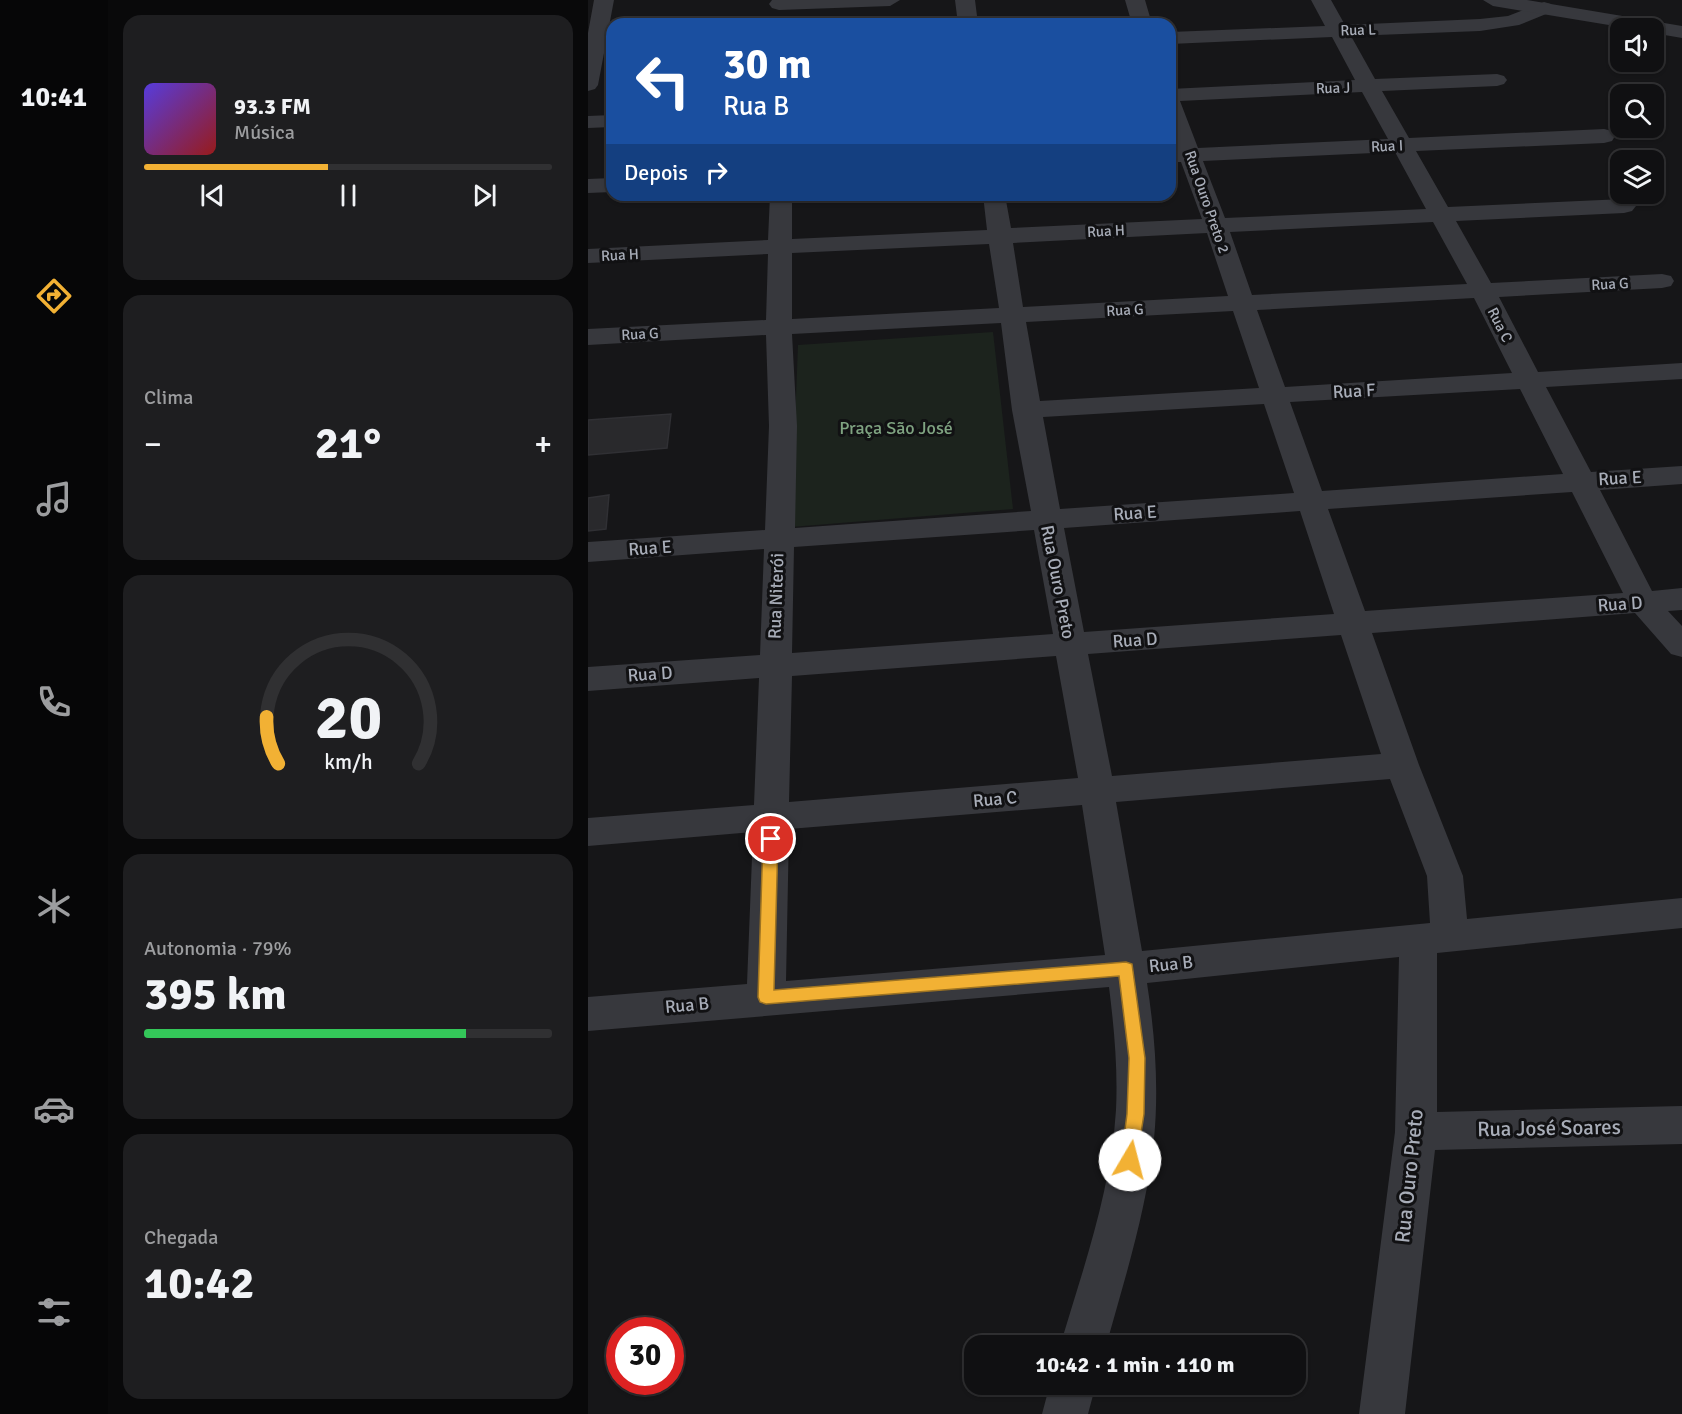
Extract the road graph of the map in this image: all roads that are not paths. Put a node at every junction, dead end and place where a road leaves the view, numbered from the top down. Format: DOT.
graph roads {
  1 [pos="604,0"];
  2 [pos="890,0"];
  3 [pos="965,0"];
  4 [pos="1135,0"];
  5 [pos="1321,0"];
  6 [pos="1493,0"];
  7 [pos="779,2"];
  8 [pos="1544,8"];
  9 [pos="779,18"];
  10 [pos="967,18"];
  11 [pos="1140,18"];
  12 [pos="1338,30"];
  13 [pos="1682,32"];
  14 [pos="1176,38"];
  15 [pos="597,62"];
  16 [pos="1497,80"];
  17 [pos="588,85"];
  18 [pos="1369,86"];
  19 [pos="1176,95"];
  20 [pos="606,121"];
  21 [pos="588,122"];
  22 [pos="1176,131"];
  23 [pos="1604,136"];
  24 [pos="1400,145"];
  25 [pos="1181,156"];
  26 [pos="606,185"];
  27 [pos="588,186"];
  28 [pos="781,201"];
  29 [pos="994,201"];
  30 [pos="1624,206"];
  31 [pos="1439,215"];
  32 [pos="1216,226"];
  33 [pos="999,237"];
  34 [pos="781,247"];
  35 [pos="588,256"];
  36 [pos="1662,281"];
  37 [pos="1483,291"];
  38 [pos="1242,303"];
  39 [pos="1012,315"];
  40 [pos="778,327"];
  41 [pos="588,337"];
  42 [pos="1682,371"];
  43 [pos="1528,380"];
  44 [pos="1273,396"];
  45 [pos="1026,410"];
  46 [pos="1682,475"];
  47 [pos="1579,480"];
  48 [pos="1310,500"];
  49 [pos="1045,520"];
  50 [pos="778,538"];
  51 [pos="588,552"];
  52 [pos="1682,599"];
  53 [pos="1643,602"];
  54 [pos="1355,624"];
  55 [pos="1070,645"];
  56 [pos="1682,646"];
  57 [pos="774,665"];
  58 [pos="588,679"];
  59 [pos="1402,765"];
  60 [pos="1097,791"];
  61 [pos="771,817"];
  62 [pos="588,832"];
  63 [pos="1682,913"];
  64 [pos="1434,936"];
  65 [pos="1126,969"];
  66 [pos="766,997"];
  67 [pos="588,1014"];
  68 [pos="1682,1125"];
  69 [pos="1416,1132"];
  70 [pos="1086,1335"];
  71 [pos="1070,1395"];
  72 [pos="1065,1414"];
  73 [pos="1382,1414"];
  1 -- 15 [label="street"];
  2 -- 7 [label="street"];
  3 -- 10 [label="street"];
  4 -- 11 [label="street"];
  5 -- 12 [label="street, Rua C"];
  6 -- 8 [label="street"];
  7 -- 9 [label="street"];
  8 -- 12 [label="street, Rua L"];
  8 -- 13 [label="street"];
  12 -- 14 [label="street, Rua L"];
  12 -- 18 [label="street, Rua C"];
  15 -- 17 [label="street"];
  16 -- 18 [label="street, Rua J"];
  18 -- 19 [label="street, Rua J"];
  18 -- 24 [label="street, Rua C"];
  20 -- 21 [label="street"];
  22 -- 25 [label="street, Rua Ouro Preto 2"];
  23 -- 24 [label="street, Rua I"];
  24 -- 25 [label="street, Rua I"];
  24 -- 31 [label="street, Rua C"];
  25 -- 32 [label="street, Rua Ouro Preto 2"];
  26 -- 27 [label="street"];
  28 -- 34 [label="street, Rua Niterói"];
  29 -- 33 [label="street, Rua Ouro Preto"];
  30 -- 31 [label="street, Rua H"];
  31 -- 32 [label="street, Rua H"];
  31 -- 37 [label="street, Rua C"];
  32 -- 33 [label="street, Rua H"];
  32 -- 38 [label="street, Rua Ouro Preto 2"];
  33 -- 34 [label="street, Rua H"];
  33 -- 39 [label="street, Rua Ouro Preto"];
  34 -- 35 [label="street, Rua H"];
  34 -- 40 [label="street, Rua Niterói"];
  36 -- 37 [label="street, Rua G"];
  37 -- 38 [label="street, Rua G"];
  37 -- 43 [label="street, Rua C"];
  38 -- 39 [label="street, Rua G"];
  38 -- 44 [label="street, Rua Ouro Preto"];
  39 -- 40 [label="street, Rua G"];
  39 -- 45 [label="street, Rua Ouro Preto"];
  40 -- 41 [label="street, Rua G"];
  40 -- 50 [label="street, Rua Niterói"];
  42 -- 43 [label="street, Rua F"];
  43 -- 44 [label="street, Rua F"];
  43 -- 47 [label="street, Rua C"];
  44 -- 45 [label="street, Rua F"];
  44 -- 48 [label="street, Rua Ouro Preto"];
  45 -- 49 [label="street, Rua Ouro Preto"];
  46 -- 47 [label="street, Rua E"];
  47 -- 48 [label="street, Rua E"];
  47 -- 53 [label="street, Rua C"];
  48 -- 49 [label="street, Rua E"];
  48 -- 54 [label="street, Rua Ouro Preto"];
  49 -- 50 [label="street, Rua E"];
  49 -- 55 [label="street, Rua Ouro Preto"];
  50 -- 51 [label="street, Rua E"];
  50 -- 57 [label="street, Rua Niterói"];
  52 -- 53 [label="street, Rua D"];
  53 -- 54 [label="street, Rua D"];
  53 -- 56 [label="street, Rua C"];
  54 -- 55 [label="street, Rua D"];
  54 -- 59 [label="street, Rua Ouro Preto"];
  55 -- 57 [label="street, Rua D"];
  55 -- 60 [label="street, Rua Ouro Preto"];
  57 -- 58 [label="street, Rua D"];
  57 -- 61 [label="street, Rua Niterói"];
  59 -- 60 [label="street, Rua C"];
  59 -- 64 [label="street, Rua Ouro Preto"];
  60 -- 61 [label="street, Rua C"];
  60 -- 65 [label="street, Rua Ouro Preto"];
  61 -- 62 [label="street, Rua C"];
  61 -- 66 [label="street, Rua Niterói"];
  63 -- 64 [label="street, Rua B"];
  64 -- 65 [label="street, Rua B"];
  64 -- 69 [label="street, Rua Ouro Preto"];
  65 -- 66 [label="street, Rua B"];
  65 -- 70 [label="street, Rua Ouro Preto"];
  66 -- 67 [label="street, Rua B"];
  68 -- 69 [label="street, Rua José Soares"];
  69 -- 73 [label="street, Rua Ouro Preto"];
  71 -- 72 [label="street"];
}
